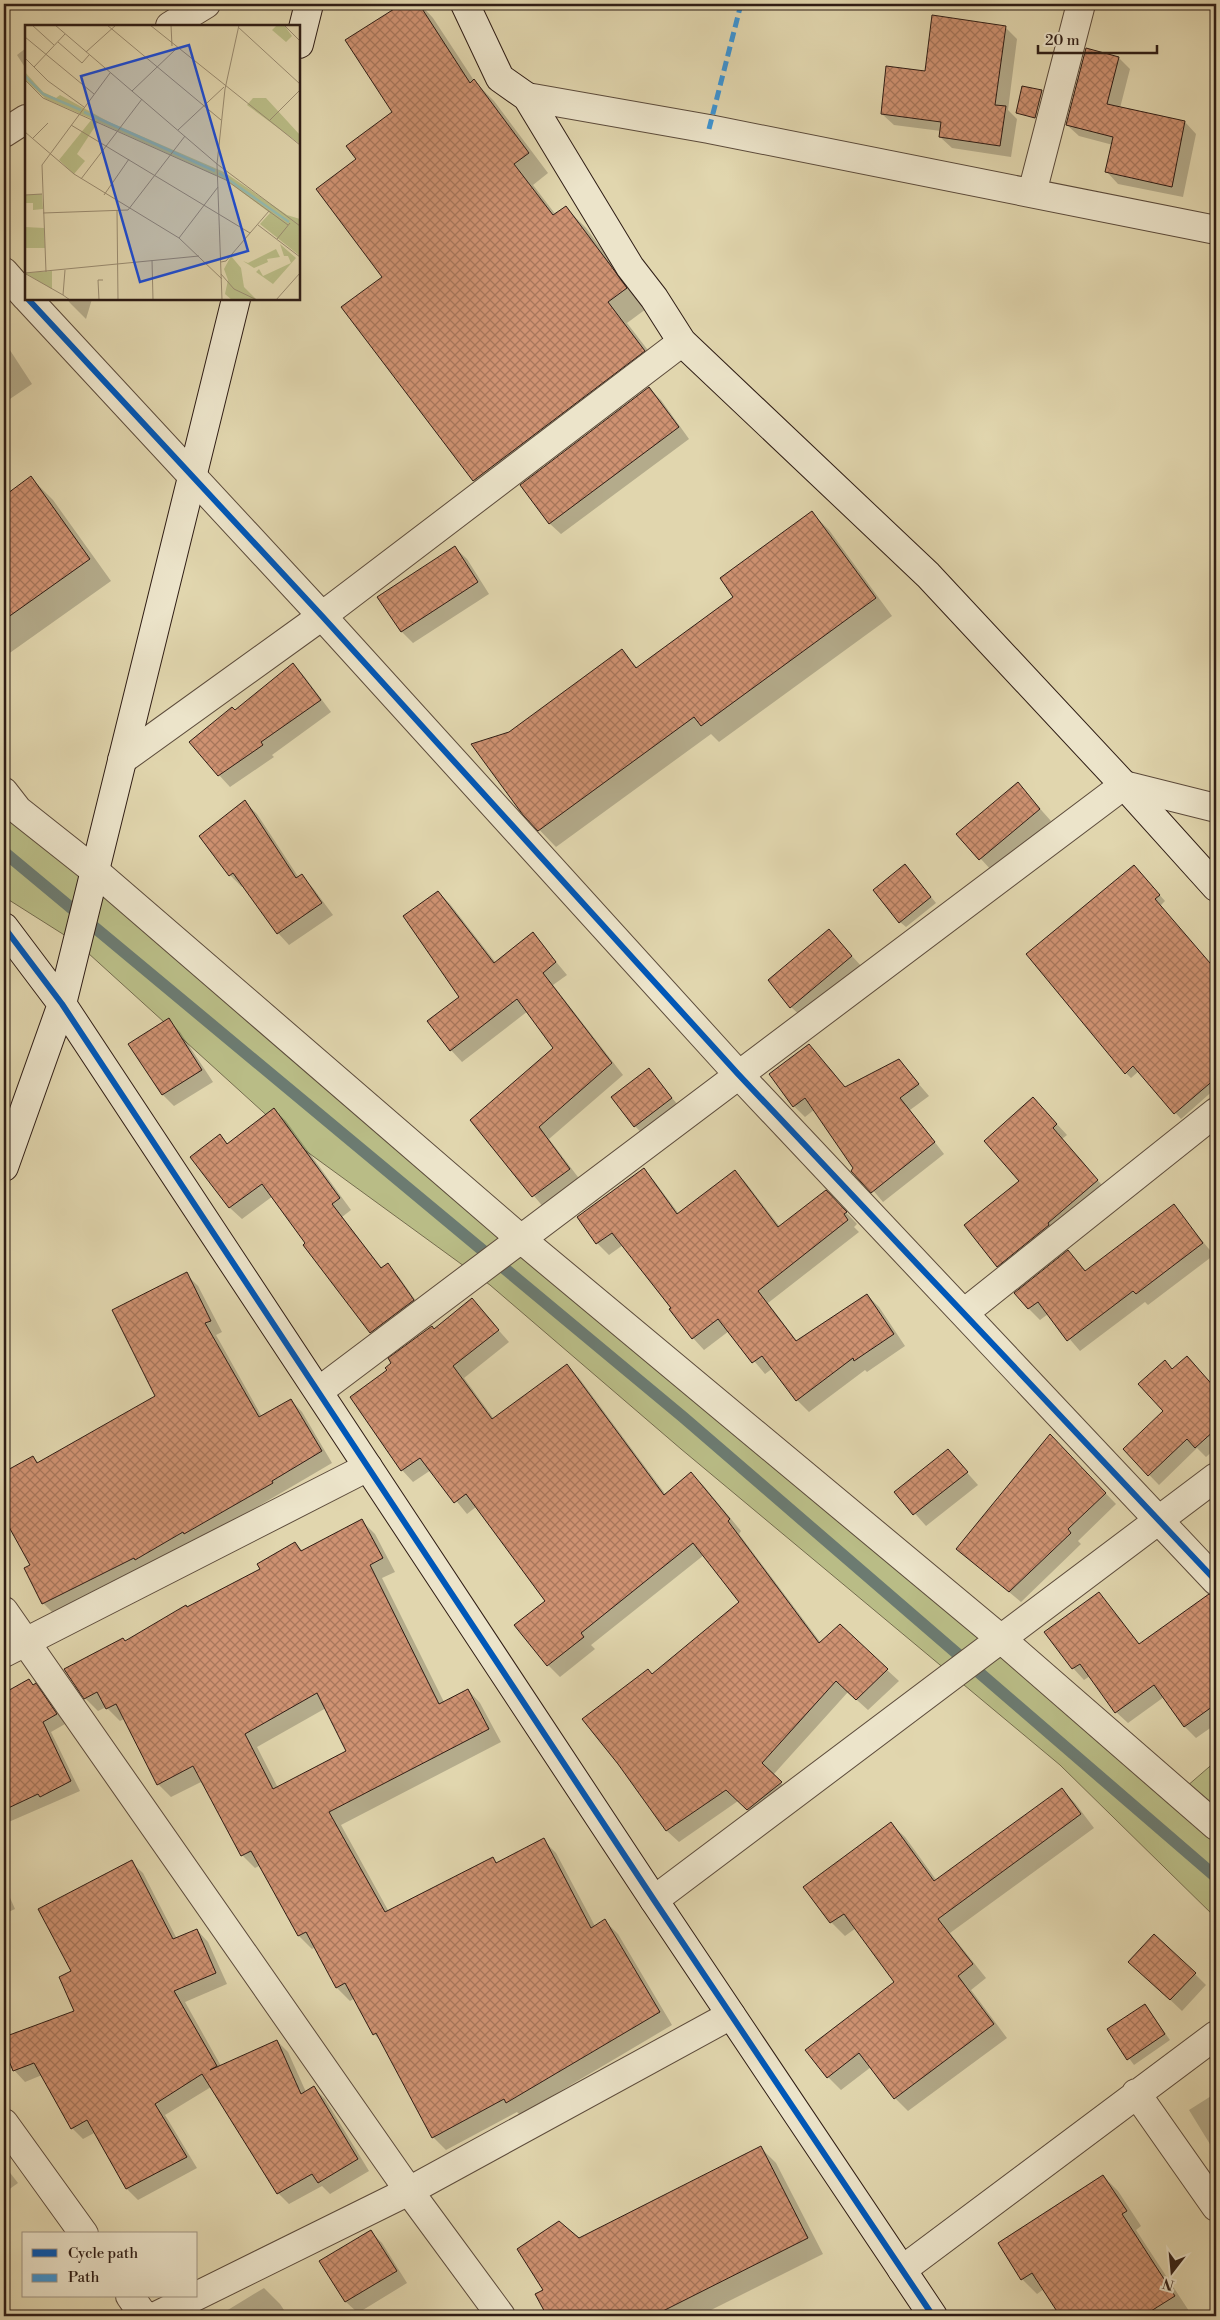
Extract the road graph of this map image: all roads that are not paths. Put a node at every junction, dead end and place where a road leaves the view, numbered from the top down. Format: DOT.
graph roads {
  1 [pos="206,4"];
  2 [pos="309,4"];
  3 [pos="465,4"];
  4 [pos="1081,4"];
  5 [pos="172,25"];
  6 [pos="300,40"];
  7 [pos="527,96"];
  8 [pos="25,120"];
  9 [pos="4,133"];
  10 [pos="1032,193"];
  11 [pos="1216,230"];
  12 [pos="4,272"];
  13 [pos="25,296"];
  14 [pos="29,300"];
  15 [pos="236,300"];
  16 [pos="682,342"];
  17 [pos="193,475"];
  18 [pos="322,616"];
  19 [pos="122,760"];
  20 [pos="1124,785"];
  21 [pos="4,792"];
  22 [pos="1216,808"];
  23 [pos="95,871"];
  24 [pos="1216,887"];
  25 [pos="4,927"];
  26 [pos="62,1004"];
  27 [pos="738,1074"];
  28 [pos="1216,1112"];
  29 [pos="4,1167"];
  30 [pos="521,1239"];
  31 [pos="964,1313"];
  32 [pos="319,1392"];
  33 [pos="368,1468"];
  34 [pos="1216,1477"];
  35 [pos="1158,1519"];
  36 [pos="1216,1581"];
  37 [pos="4,1611"];
  38 [pos="1000,1638"];
  39 [pos="14,1647"];
  40 [pos="1216,1826"];
  41 [pos="654,1900"];
  42 [pos="731,2015"];
  43 [pos="1216,2035"];
  44 [pos="1136,2093"];
  45 [pos="4,2123"];
  46 [pos="409,2192"];
  47 [pos="1216,2207"];
  48 [pos="83,2232"];
  49 [pos="902,2270"];
  50 [pos="198,2295"];
  51 [pos="131,2298"];
  52 [pos="193,2298"];
  53 [pos="144,2316"];
  54 [pos="156,2316"];
  55 [pos="501,2316"];
  56 [pos="933,2316"];
  1 -- 5 [label="street"];
  2 -- 6 [label="street"];
  3 -- 7 [label="street"];
  4 -- 10 [label="street"];
  7 -- 10 [label="street"];
  7 -- 16 [label="street"];
  8 -- 9 [label="street"];
  10 -- 11 [label="street"];
  12 -- 13 [label="street"];
  14 -- 17 [label="street"];
  15 -- 17 [label="street"];
  16 -- 18 [label="street"];
  16 -- 20 [label="street"];
  17 -- 18 [label="street"];
  17 -- 19 [label="street"];
  18 -- 19 [label="street"];
  18 -- 27 [label="street"];
  19 -- 23 [label="street"];
  20 -- 22 [label="street"];
  20 -- 24 [label="street"];
  20 -- 27 [label="street"];
  21 -- 23 [label="street"];
  23 -- 26 [label="street"];
  23 -- 30 [label="street"];
  25 -- 26 [label="street"];
  26 -- 29 [label="street"];
  26 -- 32 [label="street"];
  27 -- 30 [label="street"];
  27 -- 31 [label="street"];
  28 -- 31 [label="street"];
  30 -- 32 [label="street"];
  30 -- 38 [label="street"];
  31 -- 35 [label="street"];
  32 -- 33 [label="street"];
  33 -- 39 [label="street"];
  33 -- 41 [label="street"];
  34 -- 35 [label="street"];
  35 -- 36 [label="street"];
  35 -- 38 [label="street"];
  37 -- 39 [label="street"];
  38 -- 40 [label="street"];
  38 -- 41 [label="street"];
  39 -- 46 [label="street"];
  41 -- 42 [label="street"];
  42 -- 46 [label="street"];
  42 -- 49 [label="street"];
  43 -- 44 [label="street"];
  44 -- 47 [label="street"];
  44 -- 49 [label="street"];
  45 -- 48 [label="street"];
  46 -- 50 [label="street"];
  46 -- 55 [label="street"];
  49 -- 56 [label="street"];
  51 -- 53 [label="street"];
  52 -- 54 [label="street"];
}
